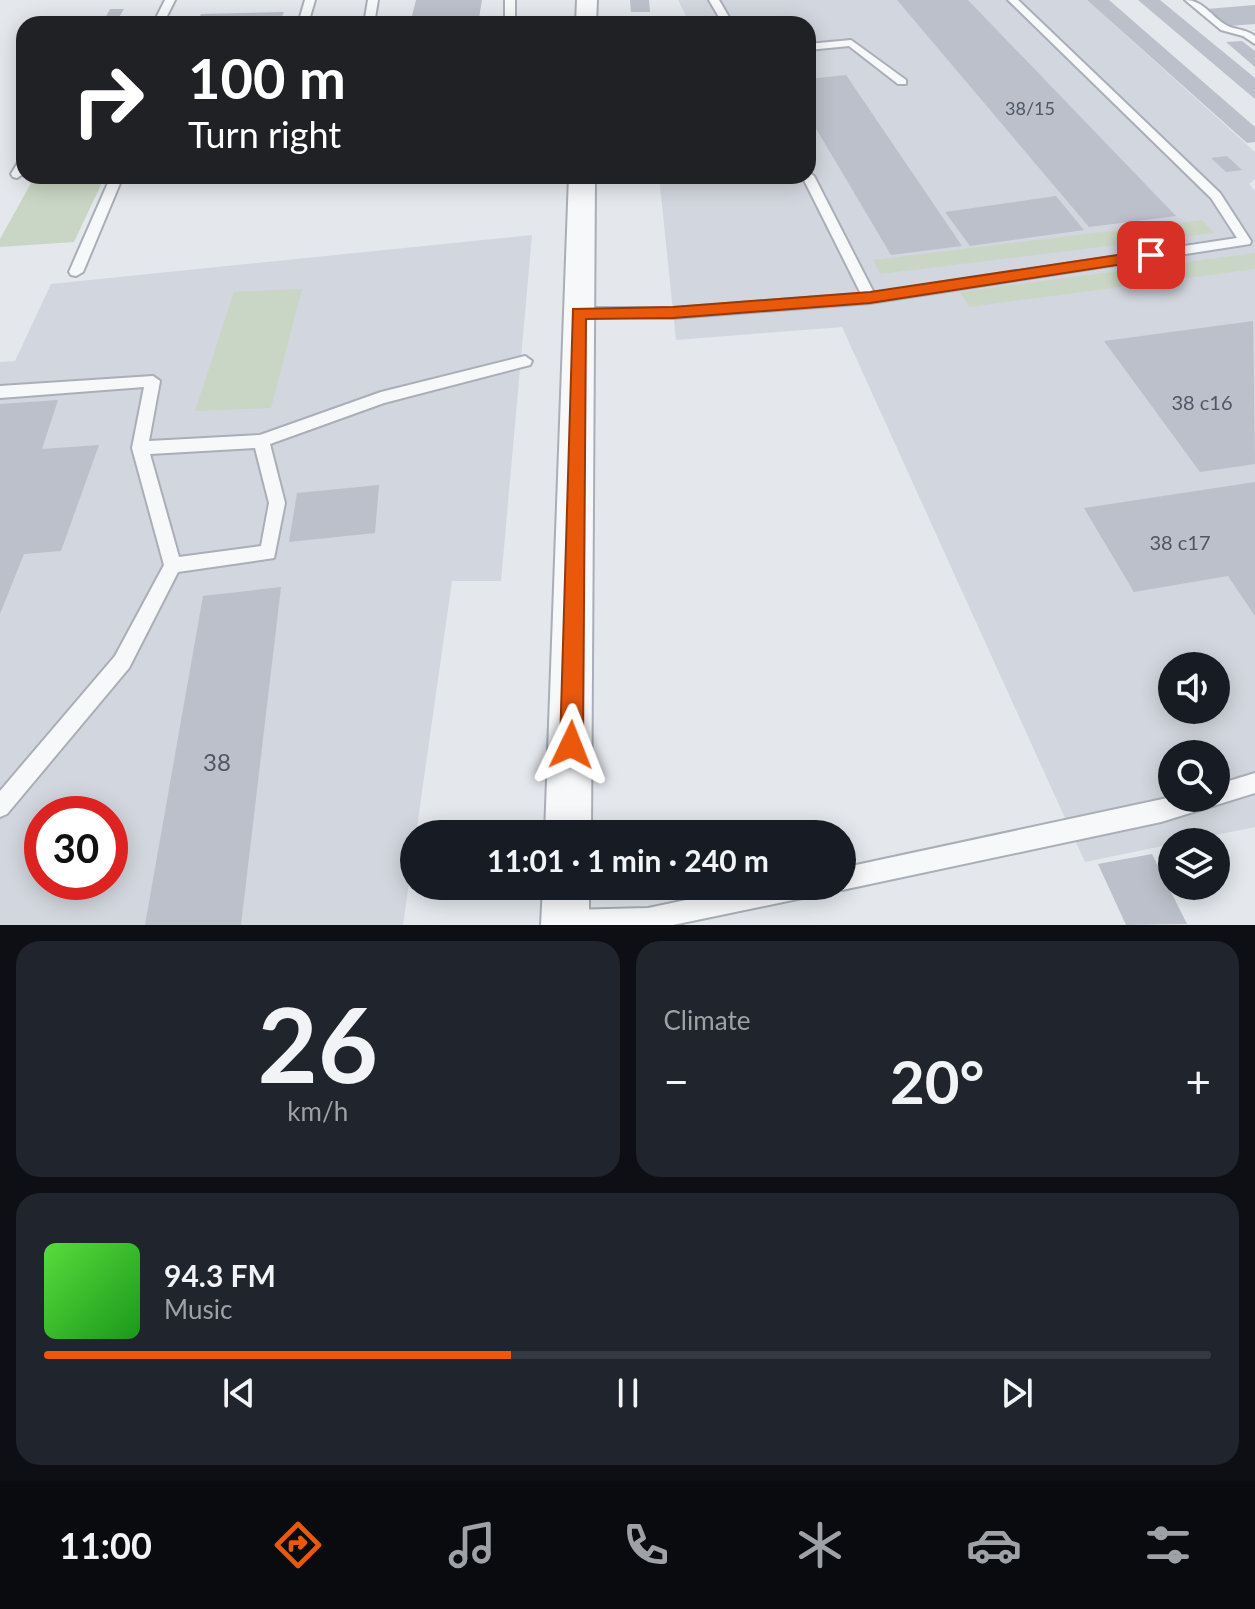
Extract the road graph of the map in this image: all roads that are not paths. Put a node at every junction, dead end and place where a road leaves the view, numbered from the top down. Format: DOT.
graph roads {
  1 [pos="1013,0"];
  2 [pos="1190,0"];
  3 [pos="1252,36"];
  4 [pos="816,46"];
  5 [pos="902,82"];
  6 [pos="114,184"];
  7 [pos="582,184"];
  8 [pos="812,184"];
  9 [pos="76,272"];
  10 [pos="870,298"];
  11 [pos="579,313"];
  12 [pos="525,361"];
  13 [pos="0,392"];
  14 [pos="261,441"];
  15 [pos="140,448"];
  16 [pos="173,565"];
  17 [pos="1255,783"];
  18 [pos="1230,791"];
  19 [pos="0,807"];
  20 [pos="1158,812"];
  21 [pos="568,820"];
  22 [pos="856,876"];
  23 [pos="740,900"];
  24 [pos="566,911"];
  1 -- 10 [label="lane"];
  2 -- 3 [label="lane"];
  4 -- 5 [label="lane"];
  6 -- 9 [label="lane"];
  7 -- 11 [label="street"];
  8 -- 10 [label="lane"];
  10 -- 11 [label="lane"];
  11 -- 21 [label="street"];
  12 -- 14 [label="lane"];
  13 -- 15 [label="lane"];
  14 -- 15 [label="lane"];
  14 -- 16 [label="lane"];
  15 -- 16 [label="lane"];
  16 -- 19 [label="lane"];
  17 -- 18 [label="lane"];
  20 -- 22 [label="lane"];
  23 -- 24 [label="lane"];
}
